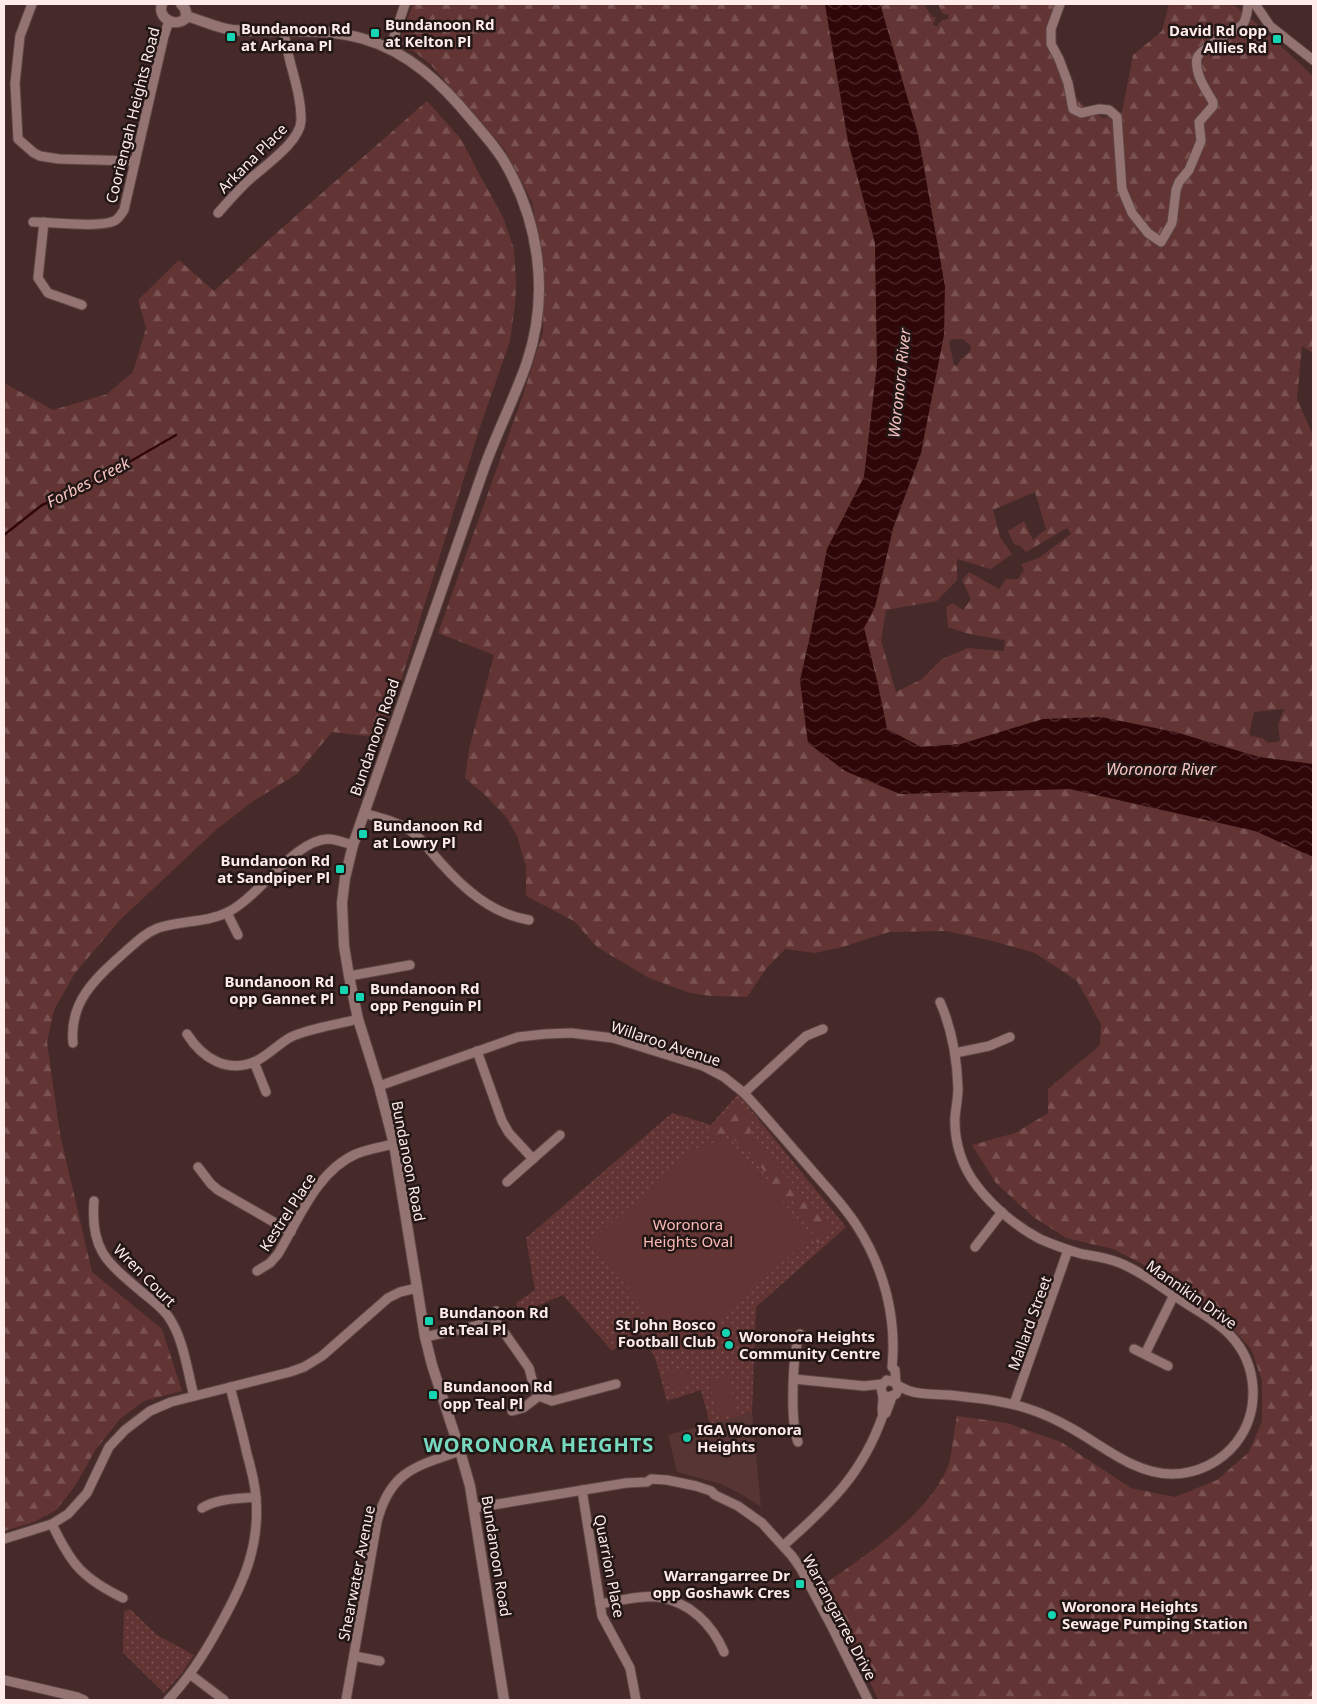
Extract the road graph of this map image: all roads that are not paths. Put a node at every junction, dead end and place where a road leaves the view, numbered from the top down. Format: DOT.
graph roads {
  1 [pos="32,4"];
  2 [pos="162,4"];
  3 [pos="181,4"];
  4 [pos="405,4"];
  5 [pos="1060,4"];
  6 [pos="1250,4"];
  7 [pos="186,16"];
  8 [pos="169,20"];
  9 [pos="284,31"];
  10 [pos="390,49"];
  11 [pos="1313,60"];
  12 [pos="135,162"];
  13 [pos="218,213"];
  14 [pos="33,222"];
  15 [pos="44,222"];
  16 [pos="82,305"];
  17 [pos="364,813"];
  18 [pos="353,845"];
  19 [pos="228,913"];
  20 [pos="529,920"];
  21 [pos="238,935"];
  22 [pos="410,965"];
  23 [pos="349,976"];
  24 [pos="940,1002"];
  25 [pos="358,1019"];
  26 [pos="823,1029"];
  27 [pos="187,1034"];
  28 [pos="1010,1037"];
  29 [pos="73,1043"];
  30 [pos="477,1051"];
  31 [pos="955,1053"];
  32 [pos="254,1062"];
  33 [pos="379,1086"];
  34 [pos="266,1092"];
  35 [pos="744,1093"];
  36 [pos="560,1135"];
  37 [pos="394,1144"];
  38 [pos="533,1159"];
  39 [pos="198,1167"];
  40 [pos="507,1182"];
  41 [pos="94,1201"];
  42 [pos="1002,1212"];
  43 [pos="291,1232"];
  44 [pos="975,1246"];
  45 [pos="1068,1250"];
  46 [pos="257,1271"];
  47 [pos="417,1288"];
  48 [pos="1174,1295"];
  49 [pos="800,1334"];
  50 [pos="425,1337"];
  51 [pos="1134,1349"];
  52 [pos="1144,1354"];
  53 [pos="1168,1366"];
  54 [pos="794,1379"];
  55 [pos="616,1384"];
  56 [pos="230,1387"];
  57 [pos="889,1389"];
  58 [pos="194,1396"];
  59 [pos="539,1396"];
  60 [pos="1014,1404"];
  61 [pos="512,1411"];
  62 [pos="798,1442"];
  63 [pos="460,1451"];
  64 [pos="582,1490"];
  65 [pos="256,1497"];
  66 [pos="202,1508"];
  67 [pos="474,1508"];
  68 [pos="52,1524"];
  69 [pos="4,1539"];
  70 [pos="784,1545"];
  71 [pos="123,1598"];
  72 [pos="600,1604"];
  73 [pos="724,1652"];
  74 [pos="354,1656"];
  75 [pos="380,1661"];
  76 [pos="191,1675"];
  77 [pos="4,1680"];
  78 [pos="84,1700"];
  79 [pos="168,1700"];
  80 [pos="224,1700"];
  81 [pos="346,1700"];
  82 [pos="504,1700"];
  83 [pos="636,1700"];
  84 [pos="868,1700"];
  1 -- 12 [label="street"];
  2 -- 8 [label="street"];
  3 -- 7 [label="street"];
  4 -- 10 [label="street"];
  5 -- 6 [label="street"];
  6 -- 11 [label="street"];
  7 -- 8 [label="street"];
  7 -- 9 [label="street, Bundanoon Road"];
  8 -- 12 [label="street, Cooriengah Heights Road"];
  9 -- 10 [label="street, Bundanoon Road"];
  9 -- 13 [label="street, Arkana Place"];
  10 -- 17 [label="street, Bundanoon Road"];
  12 -- 15 [label="street, Cooriengah Heights Road"];
  14 -- 15 [label="street, Cooriengah Heights Road"];
  15 -- 16 [label="street"];
  17 -- 18 [label="street, Bundanoon Road"];
  17 -- 20 [label="street"];
  18 -- 19 [label="street"];
  18 -- 23 [label="street, Bundanoon Road"];
  19 -- 21 [label="street"];
  19 -- 29 [label="street"];
  22 -- 23 [label="street"];
  23 -- 25 [label="street, Bundanoon Road"];
  24 -- 31 [label="street, Mannikin Drive"];
  25 -- 32 [label="street"];
  25 -- 33 [label="street, Bundanoon Road"];
  26 -- 35 [label="street"];
  27 -- 32 [label="street"];
  28 -- 31 [label="street"];
  30 -- 33 [label="street, Willaroo Avenue"];
  30 -- 35 [label="street, Willaroo Avenue"];
  30 -- 38 [label="street"];
  31 -- 42 [label="street, Mannikin Drive"];
  32 -- 34 [label="street"];
  33 -- 37 [label="street, Bundanoon Road"];
  35 -- 57 [label="street, Willaroo Avenue"];
  36 -- 38 [label="street"];
  37 -- 43 [label="street, Kestrel Place"];
  37 -- 47 [label="street, Bundanoon Road"];
  38 -- 40 [label="street"];
  39 -- 43 [label="street"];
  41 -- 58 [label="street, Wren Court"];
  42 -- 44 [label="street"];
  42 -- 45 [label="street, Mannikin Drive"];
  43 -- 46 [label="street, Kestrel Place"];
  45 -- 48 [label="street, Mannikin Drive"];
  45 -- 60 [label="street, Mallard Street"];
  47 -- 50 [label="street, Bundanoon Road"];
  47 -- 56 [label="street"];
  48 -- 52 [label="street"];
  48 -- 60 [label="street, Mannikin Drive"];
  49 -- 54 [label="street"];
  50 -- 59 [label="street"];
  50 -- 63 [label="street, Bundanoon Road"];
  51 -- 52 [label="street"];
  52 -- 53 [label="street"];
  54 -- 57 [label="street, Mannikin Drive"];
  54 -- 62 [label="street"];
  55 -- 59 [label="street"];
  56 -- 58 [label="street"];
  56 -- 65 [label="street"];
  57 -- 60 [label="street, Mannikin Drive"];
  57 -- 70 [label="street, Willaroo Avenue"];
  58 -- 68 [label="street"];
  59 -- 61 [label="street"];
  63 -- 67 [label="street, Bundanoon Road"];
  63 -- 74 [label="street, Shearwater Avenue"];
  64 -- 67 [label="street, Warrangarree Drive"];
  64 -- 70 [label="street, Warrangarree Drive"];
  64 -- 72 [label="street, Quarrion Place"];
  65 -- 66 [label="street"];
  65 -- 76 [label="street"];
  67 -- 82 [label="street, Bundanoon Road"];
  68 -- 69 [label="street"];
  68 -- 71 [label="street"];
  70 -- 84 [label="street, Warrangarree Drive"];
  72 -- 73 [label="street"];
  72 -- 83 [label="street, Quarrion Place"];
  74 -- 75 [label="street, Shearwater Avenue"];
  74 -- 81 [label="street, Shearwater Avenue"];
  76 -- 79 [label="street"];
  76 -- 80 [label="street"];
  77 -- 78 [label="street"];
}
